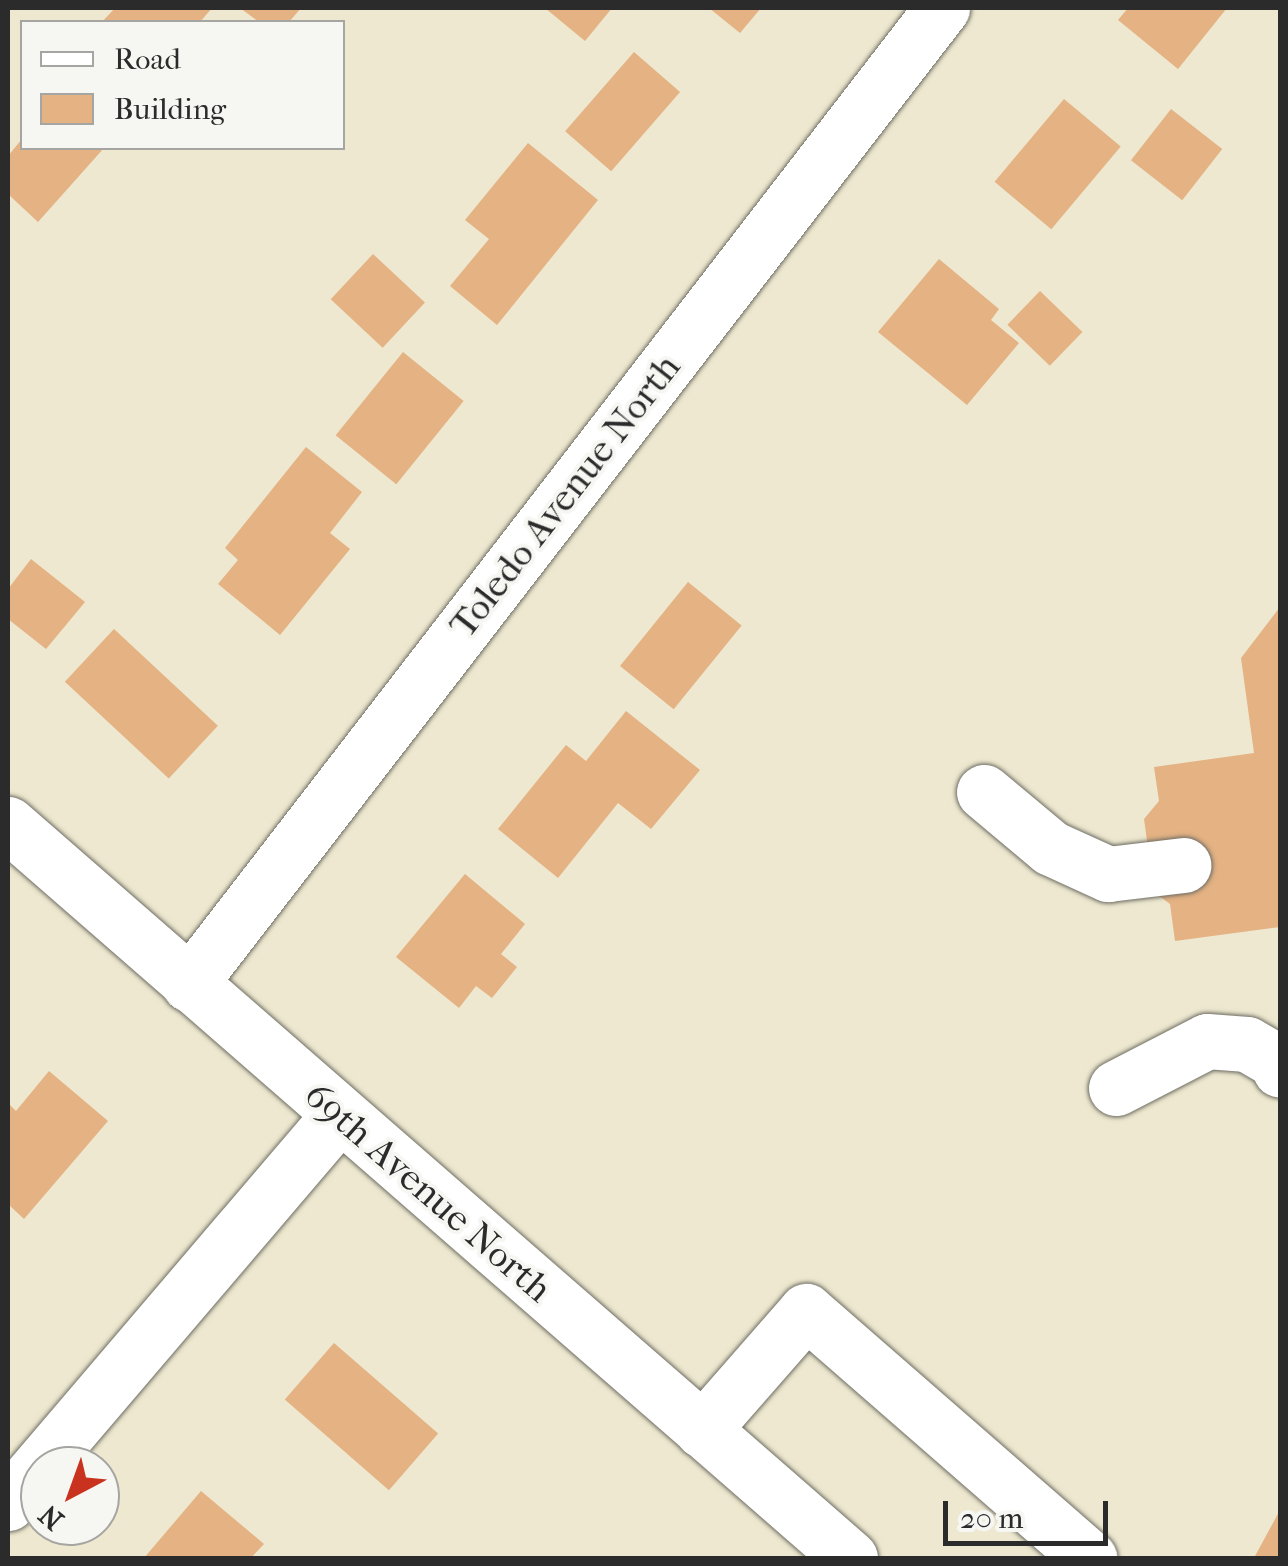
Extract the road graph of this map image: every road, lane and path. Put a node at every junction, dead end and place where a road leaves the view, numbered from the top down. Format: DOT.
graph roads {
  1 [pos="942,8"];
  2 [pos="984,792"];
  3 [pos="8,824"];
  4 [pos="1182,865"];
  5 [pos="189,984"];
  6 [pos="1280,1070"];
  7 [pos="1116,1088"];
  8 [pos="340,1114"];
  9 [pos="702,1430"];
  10 [pos="8,1503"];
  11 [pos="850,1558"];
  12 [pos="1089,1558"];
  1 -- 5 [label="street, Toledo Avenue North"];
  2 -- 4 [label="street"];
  3 -- 5 [label="street, 69th Avenue North"];
  5 -- 8 [label="street, 69th Avenue North"];
  6 -- 7 [label="street"];
  8 -- 9 [label="street, 69th Avenue North"];
  8 -- 10 [label="street"];
  9 -- 11 [label="street, 69th Avenue North"];
  9 -- 12 [label="street"];
}
